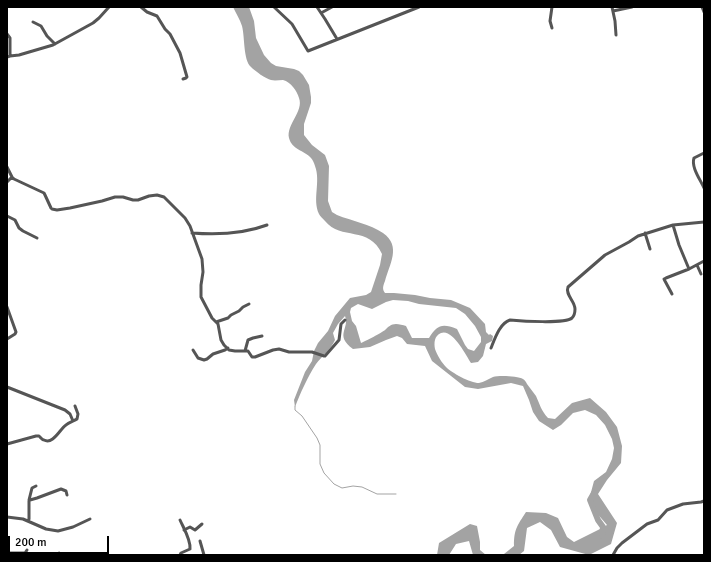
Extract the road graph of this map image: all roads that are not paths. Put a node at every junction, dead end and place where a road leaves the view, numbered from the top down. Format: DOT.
graph roads {
  1 [pos="109,7"];
  2 [pos="141,7"];
  3 [pos="274,7"];
  4 [pos="317,7"];
  5 [pos="332,7"];
  6 [pos="419,7"];
  7 [pos="552,7"];
  8 [pos="702,7"];
  9 [pos="632,8"];
  10 [pos="612,9"];
  11 [pos="704,12"];
  12 [pos="321,13"];
  13 [pos="33,22"];
  14 [pos="552,28"];
  15 [pos="7,34"];
  16 [pos="616,36"];
  17 [pos="337,39"];
  18 [pos="55,44"];
  19 [pos="9,57"];
  20 [pos="183,79"];
  21 [pos="704,153"];
  22 [pos="7,167"];
  23 [pos="12,177"];
  24 [pos="7,182"];
  25 [pos="704,188"];
  26 [pos="7,216"];
  27 [pos="704,222"];
  28 [pos="267,224"];
  29 [pos="673,225"];
  30 [pos="192,233"];
  31 [pos="645,233"];
  32 [pos="37,238"];
  33 [pos="650,250"];
  34 [pos="704,261"];
  35 [pos="697,265"];
  36 [pos="689,269"];
  37 [pos="701,274"];
  38 [pos="672,294"];
  39 [pos="249,304"];
  40 [pos="7,307"];
  41 [pos="345,320"];
  42 [pos="216,322"];
  43 [pos="262,336"];
  44 [pos="7,339"];
  45 [pos="228,348"];
  46 [pos="491,348"];
  47 [pos="193,350"];
  48 [pos="245,351"];
  49 [pos="7,387"];
  50 [pos="75,406"];
  51 [pos="73,421"];
  52 [pos="7,444"];
  53 [pos="36,486"];
  54 [pos="67,495"];
  55 [pos="29,501"];
  56 [pos="704,501"];
  57 [pos="7,517"];
  58 [pos="90,518"];
  59 [pos="180,520"];
  60 [pos="28,521"];
  61 [pos="202,524"];
  62 [pos="184,530"];
  63 [pos="200,541"];
  64 [pos="27,550"];
  65 [pos="7,553"];
  66 [pos="180,555"];
  67 [pos="204,555"];
  68 [pos="613,555"];
  1 -- 18 [label="street"];
  2 -- 20 [label="street"];
  3 -- 17 [label="street"];
  4 -- 12 [label="street"];
  5 -- 12 [label="street"];
  6 -- 17 [label="street"];
  7 -- 14 [label="street"];
  8 -- 11 [label="street"];
  9 -- 10 [label="street"];
  10 -- 16 [label="street"];
  12 -- 17 [label="street"];
  13 -- 18 [label="street"];
  15 -- 19 [label="street"];
  18 -- 19 [label="street"];
  21 -- 25 [label="street"];
  22 -- 23 [label="street"];
  23 -- 24 [label="street"];
  23 -- 30 [label="street"];
  26 -- 32 [label="street"];
  27 -- 29 [label="street"];
  28 -- 30 [label="street"];
  29 -- 31 [label="street"];
  29 -- 36 [label="street"];
  30 -- 42 [label="street"];
  31 -- 33 [label="street"];
  31 -- 46 [label="street"];
  34 -- 35 [label="street"];
  35 -- 36 [label="street"];
  35 -- 37 [label="street"];
  36 -- 38 [label="street"];
  39 -- 42 [label="street"];
  40 -- 44 [label="street"];
  41 -- 48 [label="street"];
  42 -- 45 [label="street"];
  43 -- 48 [label="street"];
  45 -- 47 [label="street"];
  45 -- 48 [label="street"];
  49 -- 51 [label="street"];
  50 -- 51 [label="street"];
  51 -- 52 [label="street"];
  53 -- 55 [label="street"];
  54 -- 55 [label="street"];
  55 -- 60 [label="street"];
  56 -- 68 [label="street"];
  57 -- 60 [label="street"];
  58 -- 60 [label="street"];
  59 -- 62 [label="street"];
  61 -- 62 [label="street"];
  62 -- 66 [label="street"];
  63 -- 67 [label="street"];
  64 -- 65 [label="street"];
}
